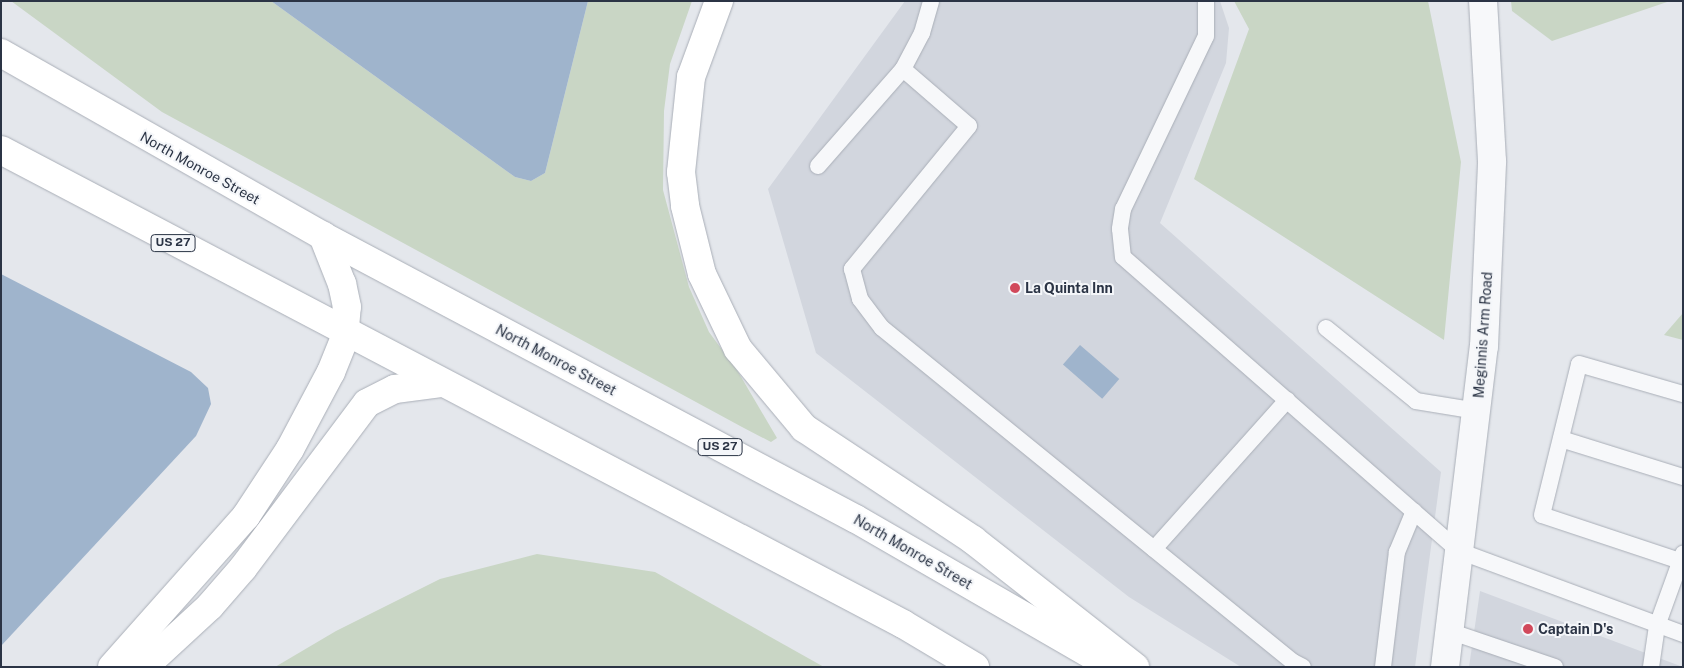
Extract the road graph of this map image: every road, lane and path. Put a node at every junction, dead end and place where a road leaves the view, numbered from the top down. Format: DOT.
graph roads {
  1 [pos="719,1"];
  2 [pos="931,1"];
  3 [pos="1206,1"];
  4 [pos="1483,1"];
  5 [pos="1,52"];
  6 [pos="903,69"];
  7 [pos="1,150"];
  8 [pos="818,166"];
  9 [pos="323,236"];
  10 [pos="1326,328"];
  11 [pos="346,333"];
  12 [pos="441,383"];
  13 [pos="1683,394"];
  14 [pos="1287,400"];
  15 [pos="1477,411"];
  16 [pos="1561,440"];
  17 [pos="1683,477"];
  18 [pos="1414,511"];
  19 [pos="1154,549"];
  20 [pos="1459,551"];
  21 [pos="1682,558"];
  22 [pos="1657,626"];
  23 [pos="1449,630"];
  24 [pos="1683,634"];
  25 [pos="1518,660"];
  26 [pos="112,667"];
  27 [pos="144,667"];
  28 [pos="975,667"];
  29 [pos="1112,667"];
  30 [pos="1135,667"];
  31 [pos="1303,667"];
  32 [pos="1383,667"];
  33 [pos="1445,667"];
  34 [pos="1555,667"];
  35 [pos="1650,667"];
  1 -- 30 [label="main road"];
  2 -- 6 [label="lane"];
  3 -- 14 [label="lane"];
  4 -- 15 [label="street, Meginnis Arm Road"];
  5 -- 9 [label="main road, North Monroe Street / US 27"];
  6 -- 8 [label="lane"];
  6 -- 19 [label="lane"];
  7 -- 11 [label="main road, US 27"];
  9 -- 11 [label="main road"];
  9 -- 29 [label="main road, North Monroe Street / US 27"];
  10 -- 15 [label="lane"];
  11 -- 12 [label="main road, US 27"];
  11 -- 26 [label="main road"];
  12 -- 27 [label="main road"];
  12 -- 28 [label="main road, US 27"];
  13 -- 16 [label="lane"];
  14 -- 18 [label="lane"];
  14 -- 19 [label="lane"];
  15 -- 20 [label="street, Meginnis Arm Road"];
  16 -- 17 [label="lane"];
  16 -- 21 [label="lane"];
  18 -- 20 [label="lane"];
  18 -- 32 [label="lane"];
  19 -- 31 [label="lane"];
  20 -- 22 [label="lane"];
  20 -- 23 [label="street, Meginnis Arm Road"];
  21 -- 22 [label="lane"];
  22 -- 24 [label="lane"];
  22 -- 35 [label="lane"];
  23 -- 25 [label="lane"];
  23 -- 33 [label="street, Meginnis Arm Road"];
  25 -- 34 [label="lane"];
}
